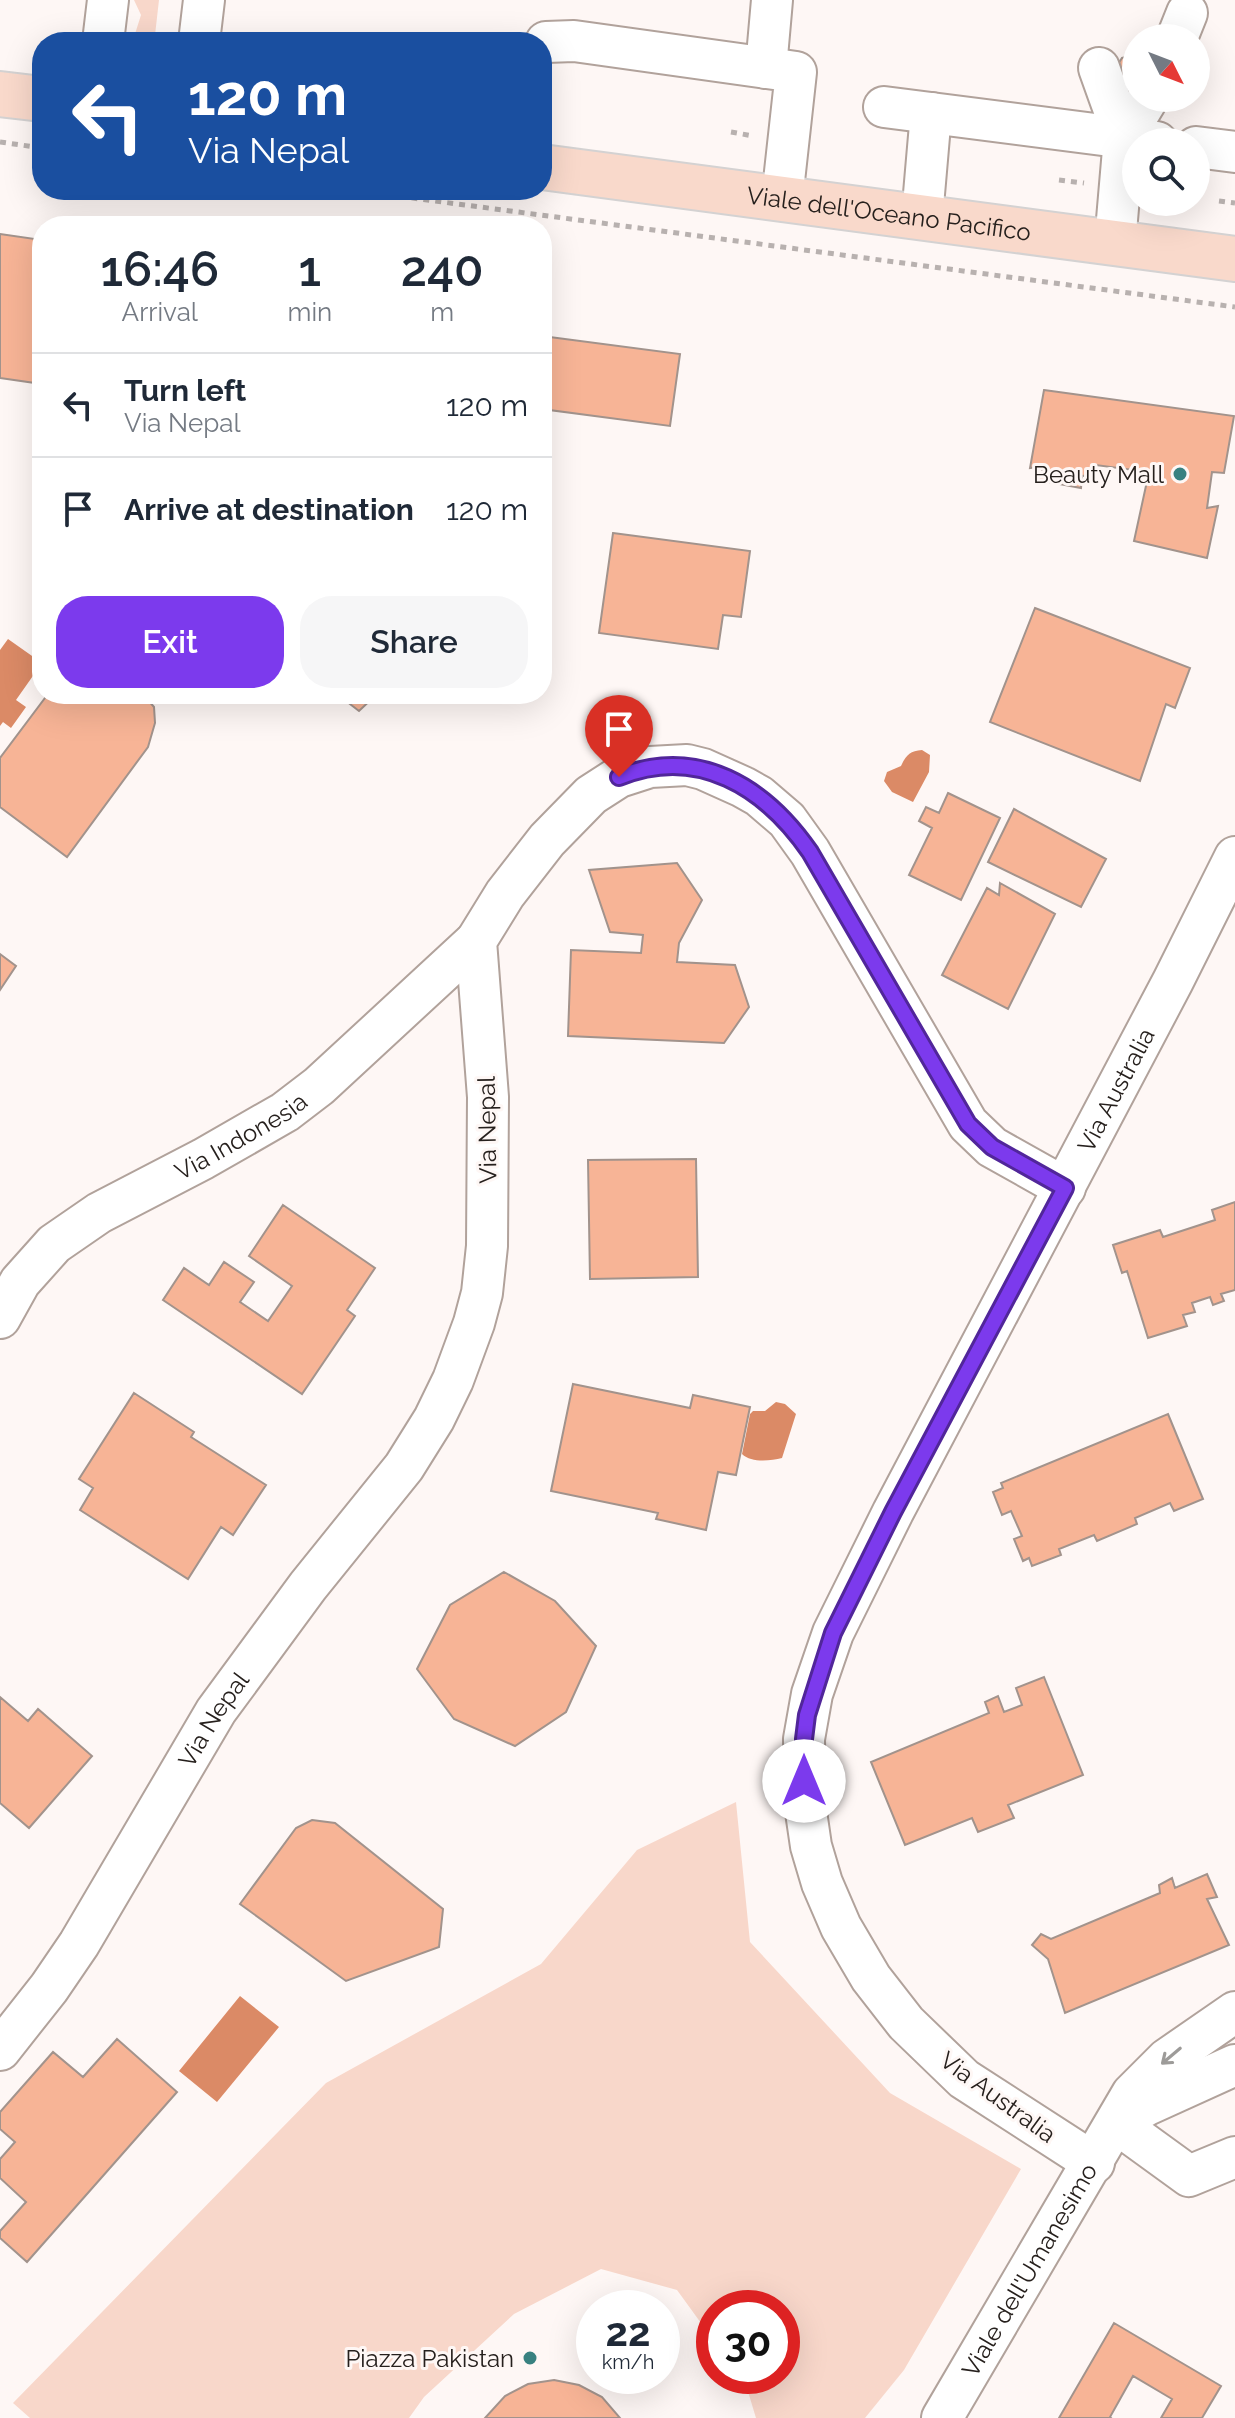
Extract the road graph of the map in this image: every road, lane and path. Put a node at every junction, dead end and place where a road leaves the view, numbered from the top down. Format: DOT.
graph roads {
  1 [pos="108,0"];
  2 [pos="204,0"];
  3 [pos="772,0"];
  4 [pos="104,32"];
  5 [pos="200,32"];
  6 [pos="552,42"];
  7 [pos="766,68"];
  8 [pos="1099,68"];
  9 [pos="0,94"];
  10 [pos="32,98"];
  11 [pos="884,107"];
  12 [pos="931,113"];
  13 [pos="1134,128"];
  14 [pos="1122,138"];
  15 [pos="0,142"];
  16 [pos="32,147"];
  17 [pos="1210,149"];
  18 [pos="1235,152"];
  19 [pos="552,168"];
  20 [pos="782,199"];
  21 [pos="427,200"];
  22 [pos="1219,201"];
  23 [pos="1235,203"];
  24 [pos="1122,215"];
  25 [pos="548,216"];
  26 [pos="552,217"];
  27 [pos="922,217"];
  28 [pos="1115,243"];
  29 [pos="1235,259"];
  30 [pos="1235,307"];
  31 [pos="1235,857"];
  32 [pos="476,941"];
  33 [pos="1065,1188"];
  34 [pos="0,1318"];
  35 [pos="1235,2012"];
  36 [pos="0,2050"];
  37 [pos="1235,2065"];
  38 [pos="1116,2123"];
  39 [pos="1235,2157"];
  40 [pos="1094,2163"];
  41 [pos="942,2418"];
  1 -- 4 [label="street"];
  2 -- 5 [label="street"];
  3 -- 7 [label="street"];
  6 -- 7 [label="street"];
  7 -- 20 [label="street"];
  8 -- 13 [label="street"];
  9 -- 10 [label="main road"];
  11 -- 12 [label="street"];
  12 -- 14 [label="street"];
  12 -- 27 [label="street"];
  15 -- 16 [label="path"];
  17 -- 18 [label="street"];
  19 -- 20 [label="main road, Viale dell'Oceano Pacifico"];
  20 -- 27 [label="main road, Viale dell'Oceano Pacifico"];
  21 -- 25 [label="path"];
  22 -- 23 [label="path"];
  24 -- 28 [label="street"];
  26 -- 30 [label="path"];
  27 -- 28 [label="main road, Viale dell'Oceano Pacifico"];
  28 -- 29 [label="main road, Viale dell'Oceano Pacifico"];
  31 -- 33 [label="street, Via Australia"];
  32 -- 33 [label="street"];
  32 -- 34 [label="street, Via Indonesia"];
  32 -- 36 [label="street, Via Nepal"];
  33 -- 40 [label="street, Via Australia"];
  35 -- 38 [label="street, Viale dell'Umanesimo, one-way"];
  37 -- 38 [label="street"];
  38 -- 39 [label="street"];
  38 -- 40 [label="street, Viale dell'Umanesimo"];
  40 -- 41 [label="street, Viale dell'Umanesimo"];
}
